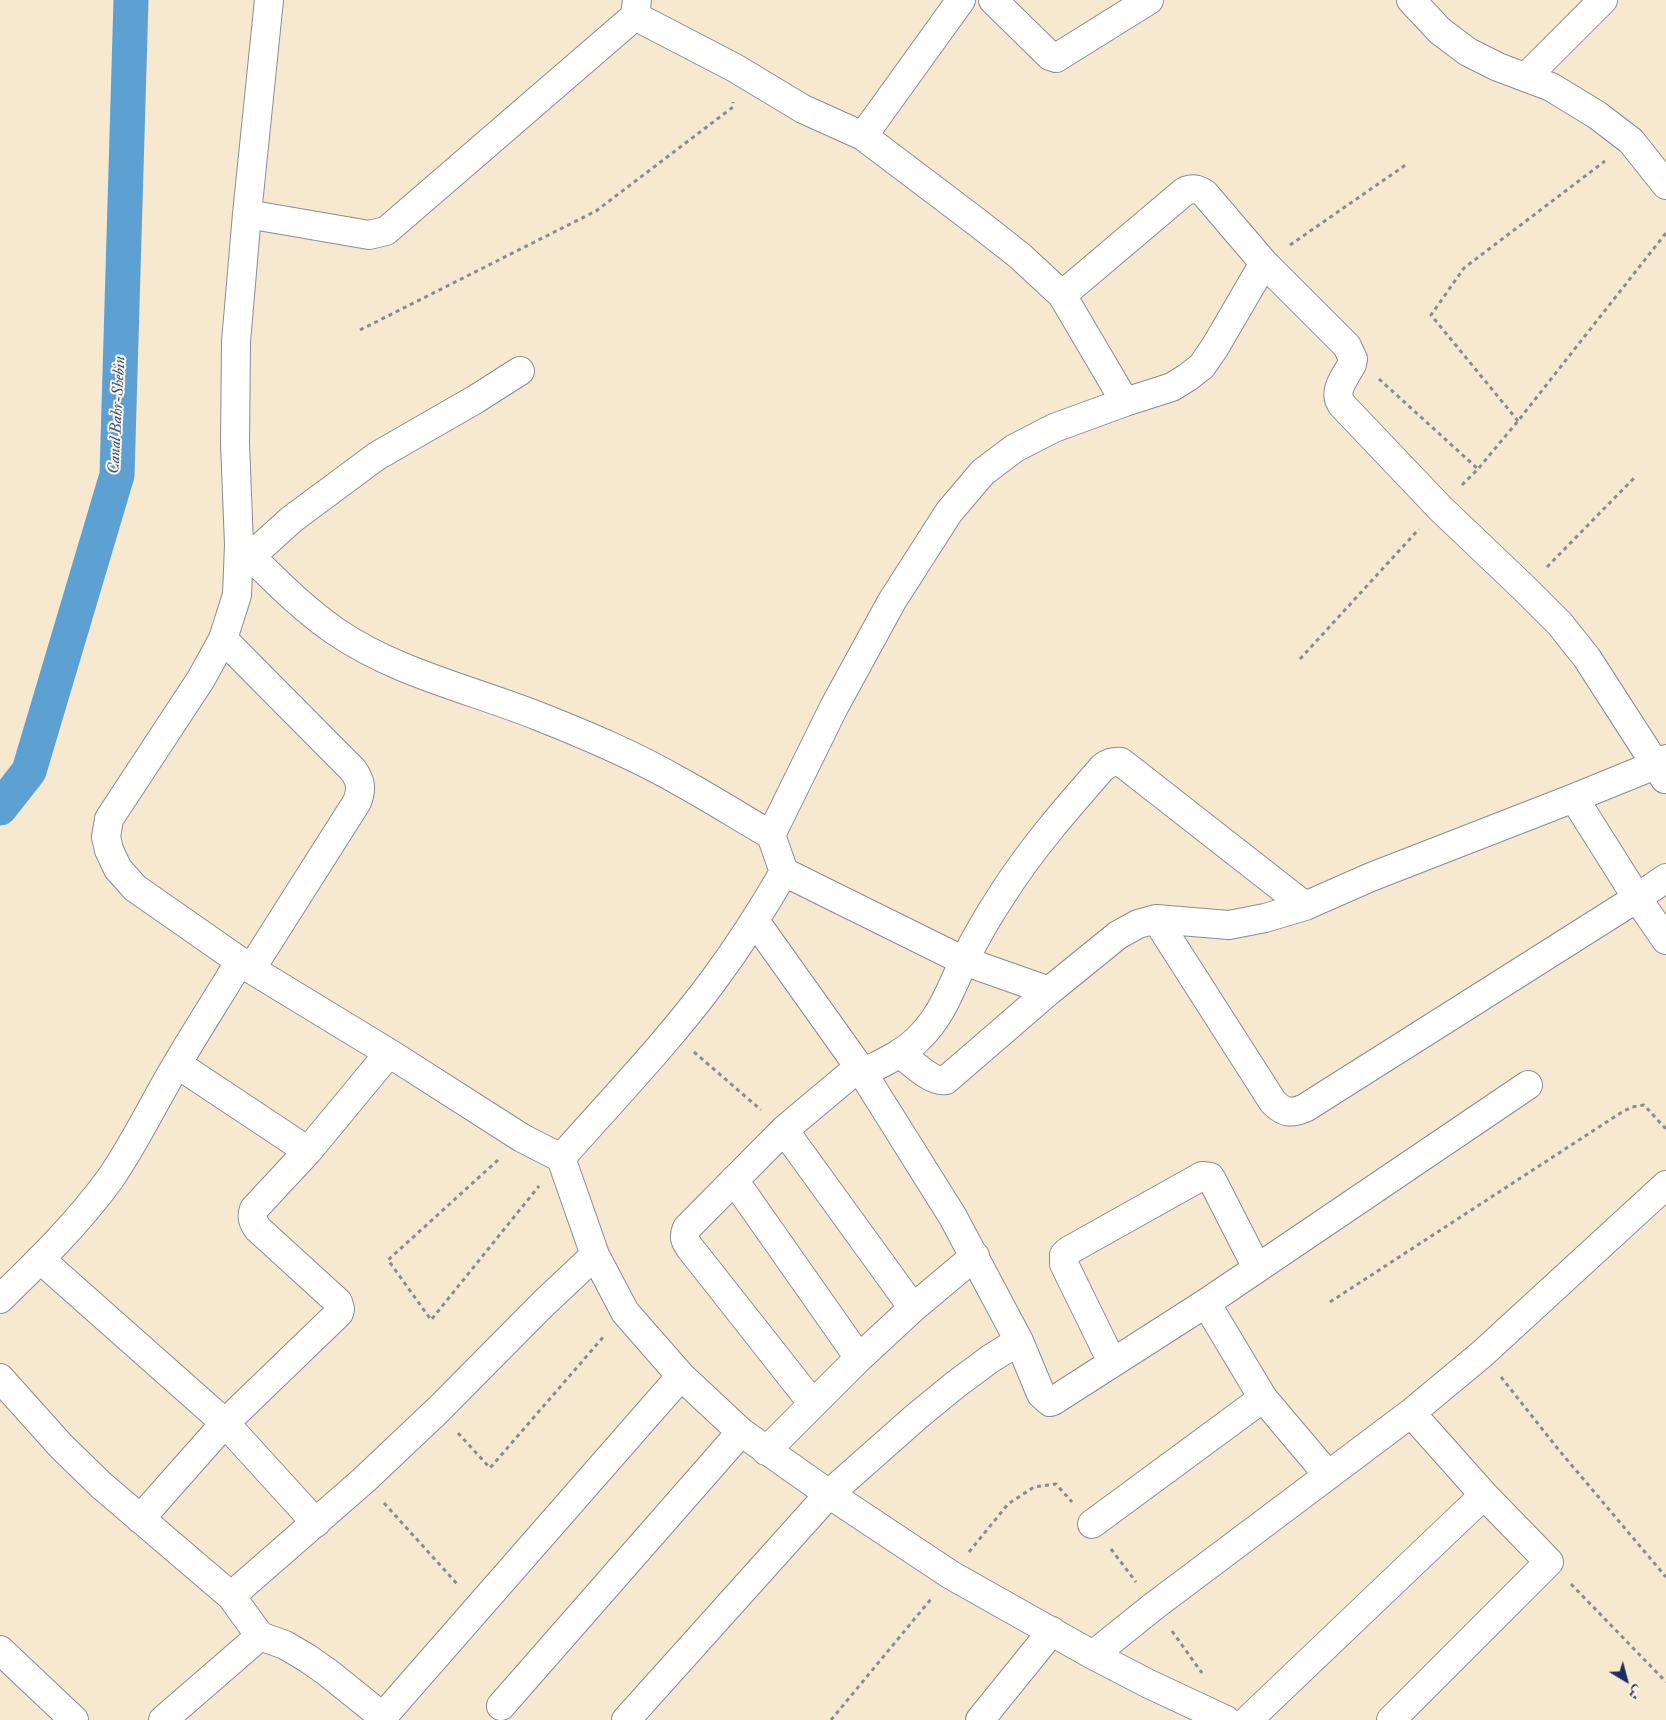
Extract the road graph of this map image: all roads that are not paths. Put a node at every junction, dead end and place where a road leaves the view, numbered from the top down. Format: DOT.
graph roads {
  1 [pos="269,0"];
  2 [pos="961,0"];
  3 [pos="993,0"];
  4 [pos="1149,0"];
  5 [pos="1411,0"];
  6 [pos="1602,0"];
  7 [pos="636,8"];
  8 [pos="1526,78"];
  9 [pos="863,136"];
  10 [pos="1666,185"];
  11 [pos="247,214"];
  12 [pos="1264,263"];
  13 [pos="1062,295"];
  14 [pos="520,371"];
  15 [pos="1125,402"];
  16 [pos="245,551"];
  17 [pos="223,639"];
  18 [pos="1662,768"];
  19 [pos="1574,798"];
  20 [pos="771,834"];
  21 [pos="784,872"];
  22 [pos="1666,878"];
  23 [pos="1637,898"];
  24 [pos="1305,906"];
  25 [pos="1156,919"];
  26 [pos="755,921"];
  27 [pos="1666,940"];
  28 [pos="964,961"];
  29 [pos="246,965"];
  30 [pos="1049,991"];
  31 [pos="389,1053"];
  32 [pos="900,1053"];
  33 [pos="176,1064"];
  34 [pos="861,1070"];
  35 [pos="1528,1085"];
  36 [pos="784,1130"];
  37 [pos="308,1151"];
  38 [pos="561,1158"];
  39 [pos="734,1180"];
  40 [pos="1666,1185"];
  41 [pos="595,1255"];
  42 [pos="975,1256"];
  43 [pos="40,1259"];
  44 [pos="1257,1268"];
  45 [pos="0,1299"];
  46 [pos="1206,1303"];
  47 [pos="913,1308"];
  48 [pos="1019,1341"];
  49 [pos="859,1358"];
  50 [pos="1112,1362"];
  51 [pos="681,1376"];
  52 [pos="0,1378"];
  53 [pos="1262,1398"];
  54 [pos="813,1404"];
  55 [pos="1411,1413"];
  56 [pos="225,1423"];
  57 [pos="741,1432"];
  58 [pos="766,1451"];
  59 [pos="1328,1475"];
  60 [pos="829,1494"];
  61 [pos="1484,1495"];
  62 [pos="140,1519"];
  63 [pos="316,1523"];
  64 [pos="1092,1524"];
  65 [pos="231,1596"];
  66 [pos="1052,1631"];
  67 [pos="260,1636"];
  68 [pos="0,1650"];
  69 [pos="1093,1655"];
  70 [pos="501,1706"];
  71 [pos="381,1718"];
  72 [pos="74,1720"];
  73 [pos="163,1720"];
  74 [pos="626,1720"];
  75 [pos="980,1720"];
  76 [pos="1226,1720"];
  77 [pos="1248,1720"];
  78 [pos="1391,1720"];
  1 -- 11 [label="street"];
  2 -- 9 [label="street"];
  3 -- 4 [label="street"];
  5 -- 8 [label="street"];
  6 -- 8 [label="street"];
  7 -- 9 [label="street"];
  7 -- 11 [label="street"];
  8 -- 10 [label="street"];
  9 -- 13 [label="street"];
  11 -- 16 [label="street"];
  12 -- 13 [label="street"];
  12 -- 15 [label="street"];
  12 -- 18 [label="street"];
  13 -- 15 [label="street"];
  14 -- 16 [label="street"];
  15 -- 20 [label="street"];
  16 -- 17 [label="street"];
  16 -- 20 [label="street"];
  17 -- 29 [label="street"];
  17 -- 29 [label="street"];
  18 -- 19 [label="street"];
  19 -- 23 [label="street"];
  19 -- 24 [label="street"];
  20 -- 21 [label="street"];
  21 -- 26 [label="street"];
  21 -- 28 [label="street"];
  22 -- 23 [label="street"];
  23 -- 25 [label="street"];
  23 -- 27 [label="street"];
  24 -- 25 [label="street"];
  24 -- 28 [label="street"];
  25 -- 30 [label="street"];
  26 -- 34 [label="street"];
  26 -- 38 [label="street"];
  28 -- 30 [label="street"];
  28 -- 32 [label="street"];
  29 -- 31 [label="street"];
  29 -- 33 [label="street"];
  30 -- 32 [label="street"];
  31 -- 37 [label="street"];
  31 -- 38 [label="street"];
  32 -- 34 [label="street"];
  33 -- 37 [label="street"];
  33 -- 43 [label="street"];
  34 -- 36 [label="street"];
  34 -- 42 [label="street"];
  35 -- 44 [label="street"];
  36 -- 39 [label="street"];
  36 -- 47 [label="street"];
  37 -- 56 [label="street"];
  38 -- 41 [label="street"];
  39 -- 49 [label="street"];
  39 -- 54 [label="street"];
  40 -- 55 [label="street"];
  41 -- 51 [label="street"];
  41 -- 63 [label="street"];
  42 -- 47 [label="street"];
  42 -- 48 [label="street"];
  43 -- 45 [label="street"];
  43 -- 56 [label="street"];
  44 -- 46 [label="street"];
  44 -- 50 [label="street"];
  46 -- 50 [label="street"];
  46 -- 53 [label="street"];
  47 -- 49 [label="street"];
  48 -- 50 [label="street"];
  48 -- 60 [label="street"];
  49 -- 54 [label="street"];
  51 -- 57 [label="street"];
  51 -- 71 [label="street"];
  52 -- 62 [label="street"];
  53 -- 59 [label="street"];
  53 -- 64 [label="street"];
  54 -- 58 [label="street"];
  55 -- 59 [label="street"];
  55 -- 61 [label="street"];
  56 -- 62 [label="street"];
  56 -- 63 [label="street"];
  57 -- 58 [label="street"];
  57 -- 70 [label="street"];
  58 -- 60 [label="street"];
  59 -- 69 [label="street"];
  60 -- 66 [label="street"];
  60 -- 74 [label="street"];
  61 -- 77 [label="street"];
  61 -- 78 [label="street"];
  62 -- 65 [label="street"];
  63 -- 65 [label="street"];
  65 -- 67 [label="street"];
  66 -- 69 [label="street"];
  66 -- 75 [label="street"];
  67 -- 71 [label="street"];
  67 -- 73 [label="street"];
  68 -- 72 [label="street"];
  69 -- 76 [label="street"];
}
